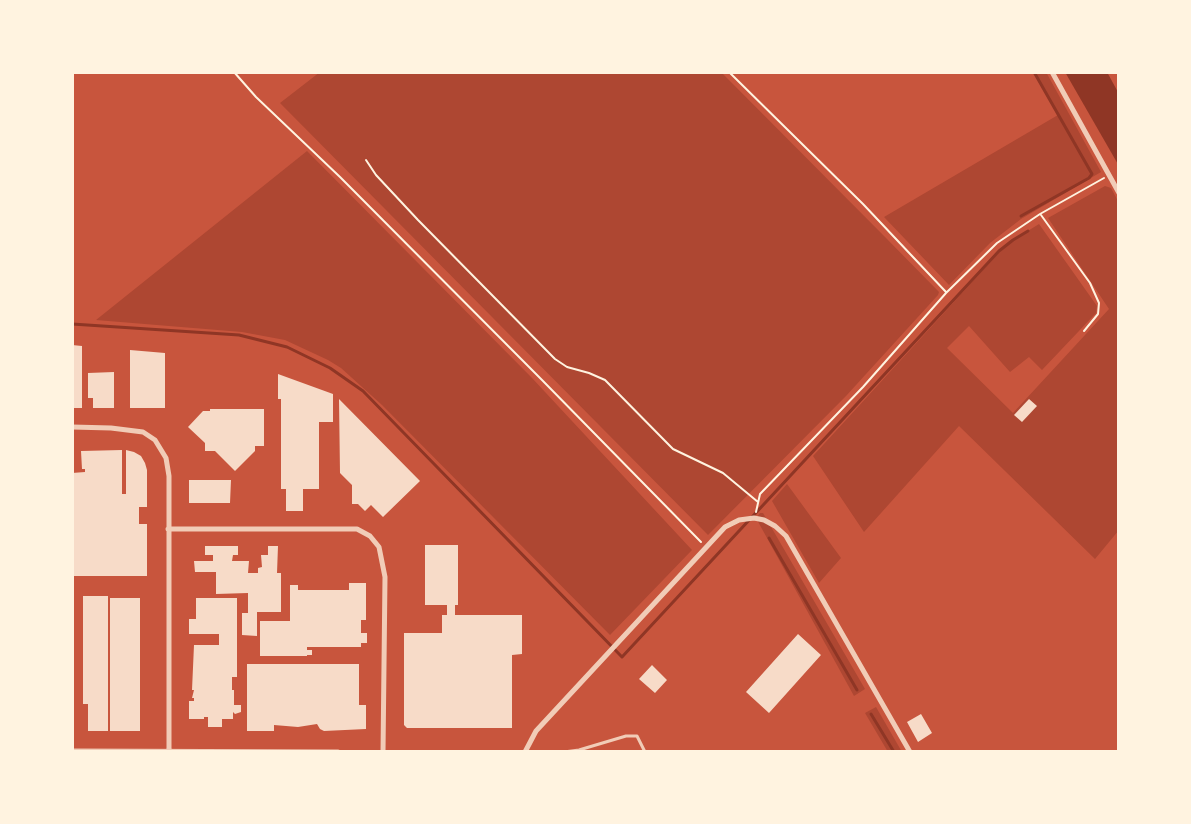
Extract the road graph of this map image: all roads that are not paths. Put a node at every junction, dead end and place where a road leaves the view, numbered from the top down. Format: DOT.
graph roads {
  1 [pos="1052,72"];
  2 [pos="1119,193"];
  3 [pos="72,427"];
  4 [pos="168,529"];
  5 [pos="72,751"];
  6 [pos="169,751"];
  7 [pos="306,752"];
  8 [pos="338,752"];
  9 [pos="383,752"];
  10 [pos="525,752"];
  11 [pos="564,752"];
  12 [pos="645,752"];
  13 [pos="910,752"];
  1 -- 2 [label="street"];
  3 -- 4 [label="street"];
  4 -- 6 [label="street"];
  4 -- 9 [label="street"];
  5 -- 6 [label="street"];
  6 -- 7 [label="street"];
  7 -- 8 [label="street"];
  10 -- 13 [label="street"];
  11 -- 12 [label="lane"];
}
